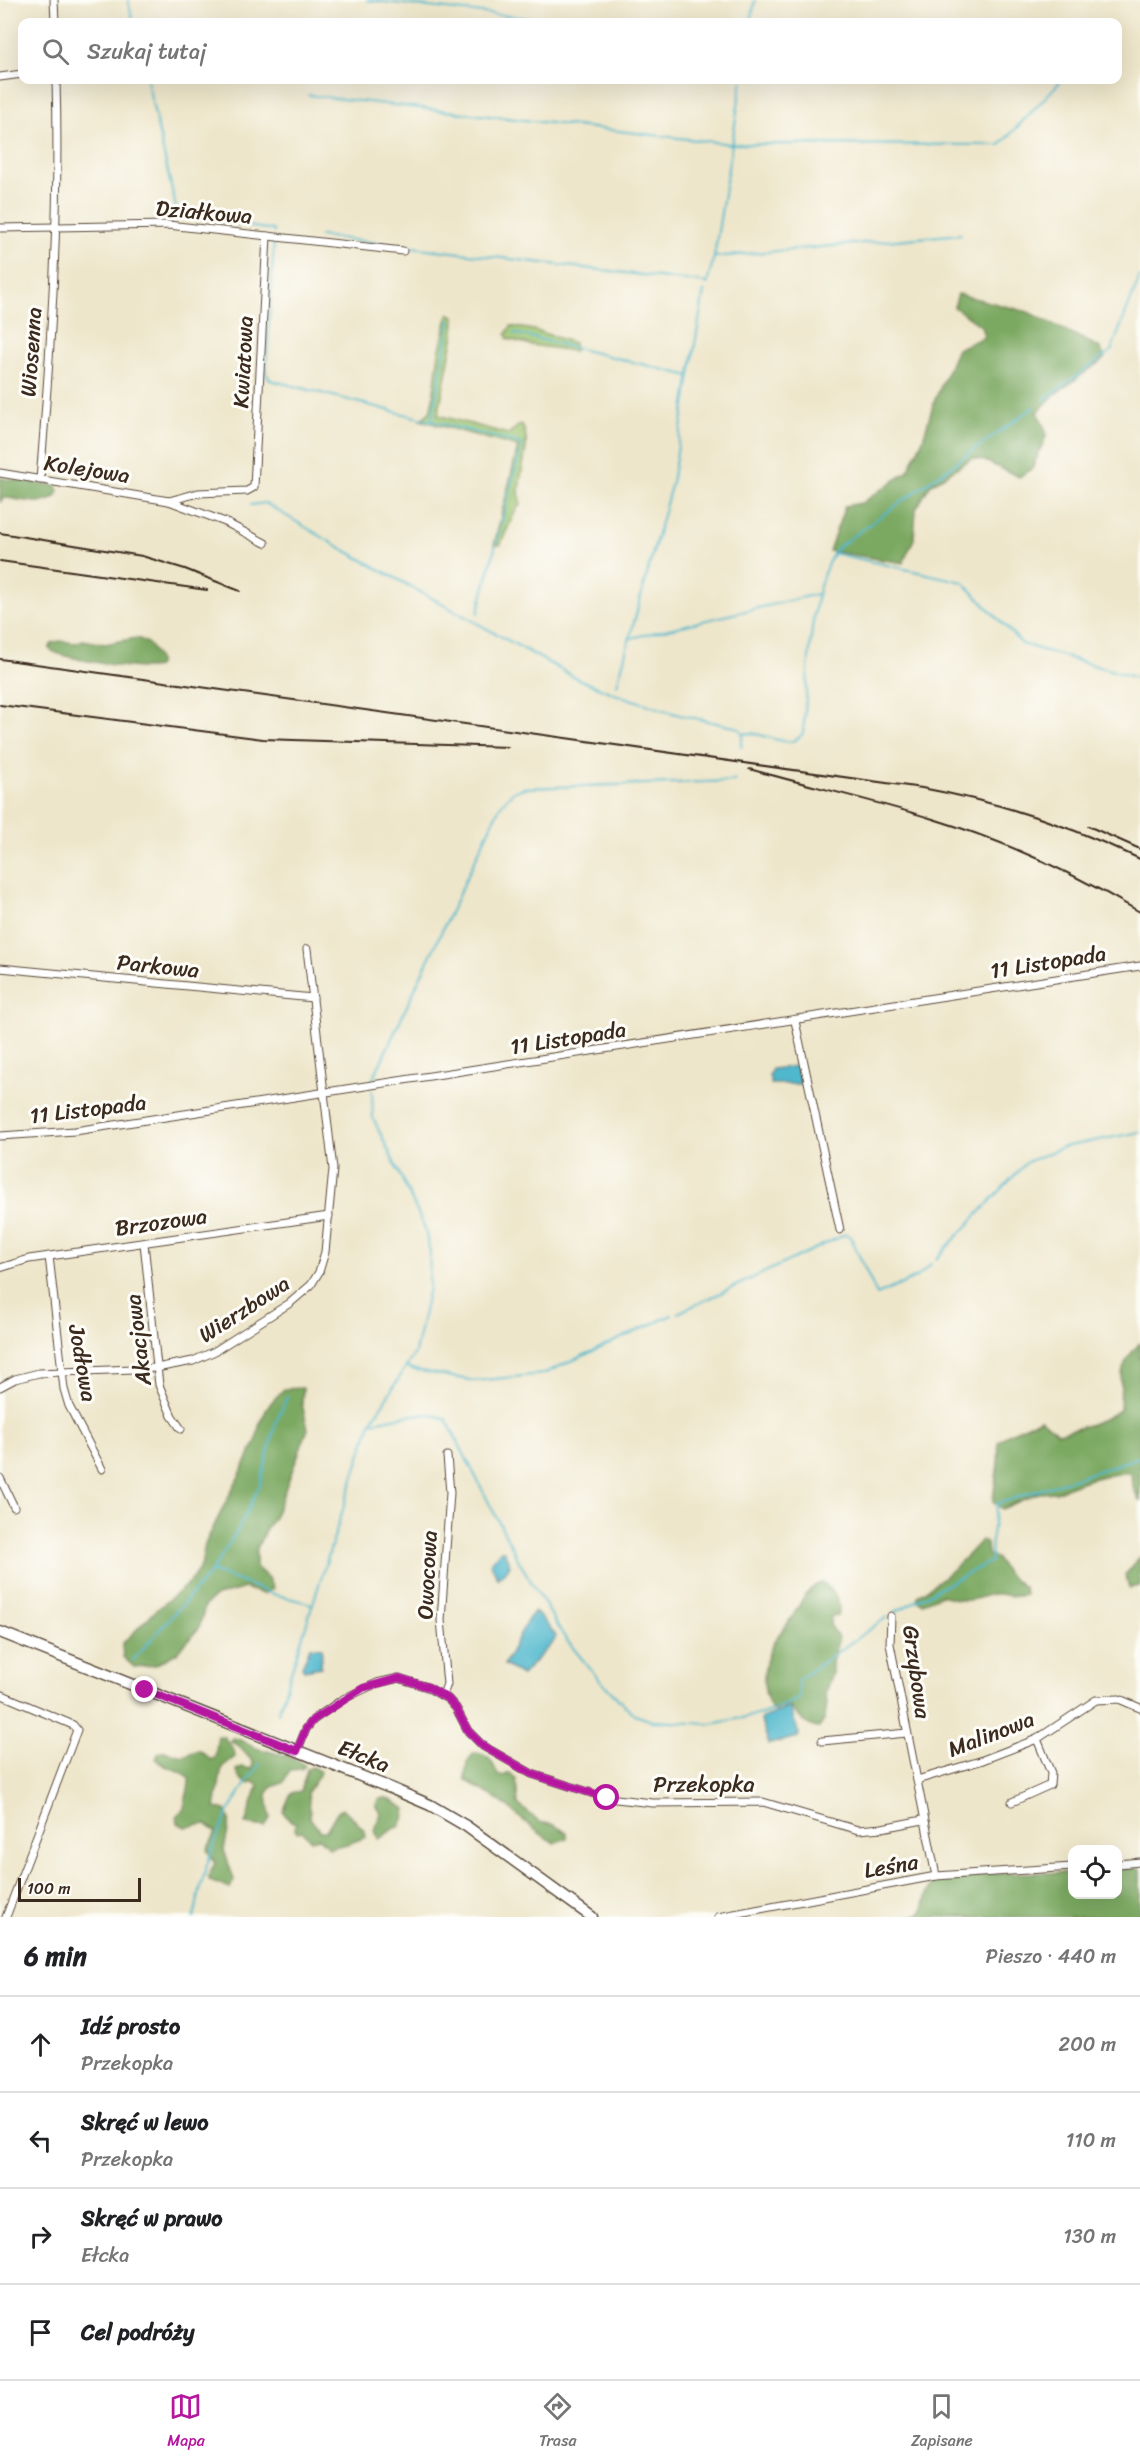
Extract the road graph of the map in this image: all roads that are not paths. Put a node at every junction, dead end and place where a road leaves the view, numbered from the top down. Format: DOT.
graph roads {
  1 [pos="54,0"];
  2 [pos="55,18"];
  3 [pos="18,75"];
  4 [pos="0,77"];
  5 [pos="56,84"];
  6 [pos="57,227"];
  7 [pos="0,228"];
  8 [pos="267,236"];
  9 [pos="403,251"];
  10 [pos="0,473"];
  11 [pos="40,480"];
  12 [pos="252,490"];
  13 [pos="169,501"];
  14 [pos="265,543"];
  15 [pos="307,949"];
  16 [pos="1140,966"];
  17 [pos="0,968"];
  18 [pos="313,998"];
  19 [pos="795,1021"];
  20 [pos="325,1093"];
  21 [pos="0,1136"];
  22 [pos="329,1216"];
  23 [pos="840,1230"];
  24 [pos="144,1243"];
  25 [pos="49,1256"];
  26 [pos="0,1268"];
  27 [pos="156,1368"];
  28 [pos="62,1371"];
  29 [pos="0,1387"];
  30 [pos="181,1429"];
  31 [pos="447,1456"];
  32 [pos="102,1469"];
  33 [pos="0,1479"];
  34 [pos="14,1507"];
  35 [pos="891,1616"];
  36 [pos="0,1632"];
  37 [pos="0,1694"];
  38 [pos="443,1695"];
  39 [pos="1140,1708"];
  40 [pos="907,1733"];
  41 [pos="1037,1739"];
  42 [pos="822,1741"];
  43 [pos="297,1751"];
  44 [pos="917,1780"];
  45 [pos="1012,1802"];
  46 [pos="923,1820"];
  47 [pos="1140,1862"];
  48 [pos="1122,1864"];
  49 [pos="1068,1867"];
  50 [pos="936,1876"];
  51 [pos="6,1917"];
  52 [pos="592,1917"];
  53 [pos="717,1917"];
  1 -- 2 [label="street"];
  3 -- 4 [label="street"];
  5 -- 6 [label="street, Wiosenna"];
  6 -- 7 [label="street, Działkowa"];
  6 -- 8 [label="street, Działkowa"];
  6 -- 11 [label="street, Wiosenna"];
  8 -- 9 [label="street, Działkowa"];
  8 -- 12 [label="street, Kwiatowa"];
  10 -- 11 [label="street, Kolejowa"];
  11 -- 13 [label="street, Kolejowa"];
  12 -- 13 [label="street, Kolejowa"];
  13 -- 14 [label="street, Kolejowa"];
  15 -- 18 [label="street, Wierzbowa"];
  16 -- 19 [label="street, 11 Listopada"];
  17 -- 18 [label="street, Parkowa"];
  18 -- 20 [label="street, Wierzbowa"];
  19 -- 20 [label="street, 11 Listopada"];
  19 -- 23 [label="street"];
  20 -- 21 [label="street, 11 Listopada"];
  20 -- 22 [label="street, Wierzbowa"];
  22 -- 24 [label="street, Brzozowa"];
  22 -- 27 [label="street, Wierzbowa"];
  24 -- 25 [label="street, Brzozowa"];
  24 -- 27 [label="street, Akacjowa"];
  25 -- 26 [label="street, Brzozowa"];
  25 -- 28 [label="street, Jodłowa"];
  27 -- 28 [label="street, Wierzbowa"];
  27 -- 30 [label="street, Akacjowa"];
  28 -- 29 [label="street, Wierzbowa"];
  28 -- 32 [label="street, Jodłowa"];
  31 -- 38 [label="street, Owocowa"];
  33 -- 34 [label="street"];
  35 -- 40 [label="street, Grzybowa"];
  36 -- 43 [label="main road, Ełcka"];
  37 -- 51 [label="street"];
  38 -- 43 [label="street, Przekopka"];
  38 -- 46 [label="street, Przekopka"];
  39 -- 41 [label="street, Malinowa"];
  40 -- 42 [label="street, Grzybowa"];
  40 -- 44 [label="street, Grzybowa"];
  41 -- 44 [label="street, Malinowa"];
  41 -- 45 [label="street"];
  43 -- 52 [label="main road, Ełcka"];
  44 -- 46 [label="street, Grzybowa"];
  46 -- 50 [label="street, Grzybowa"];
  47 -- 48 [label="street"];
  49 -- 50 [label="street, Leśna"];
  50 -- 53 [label="street, Leśna"];
}
